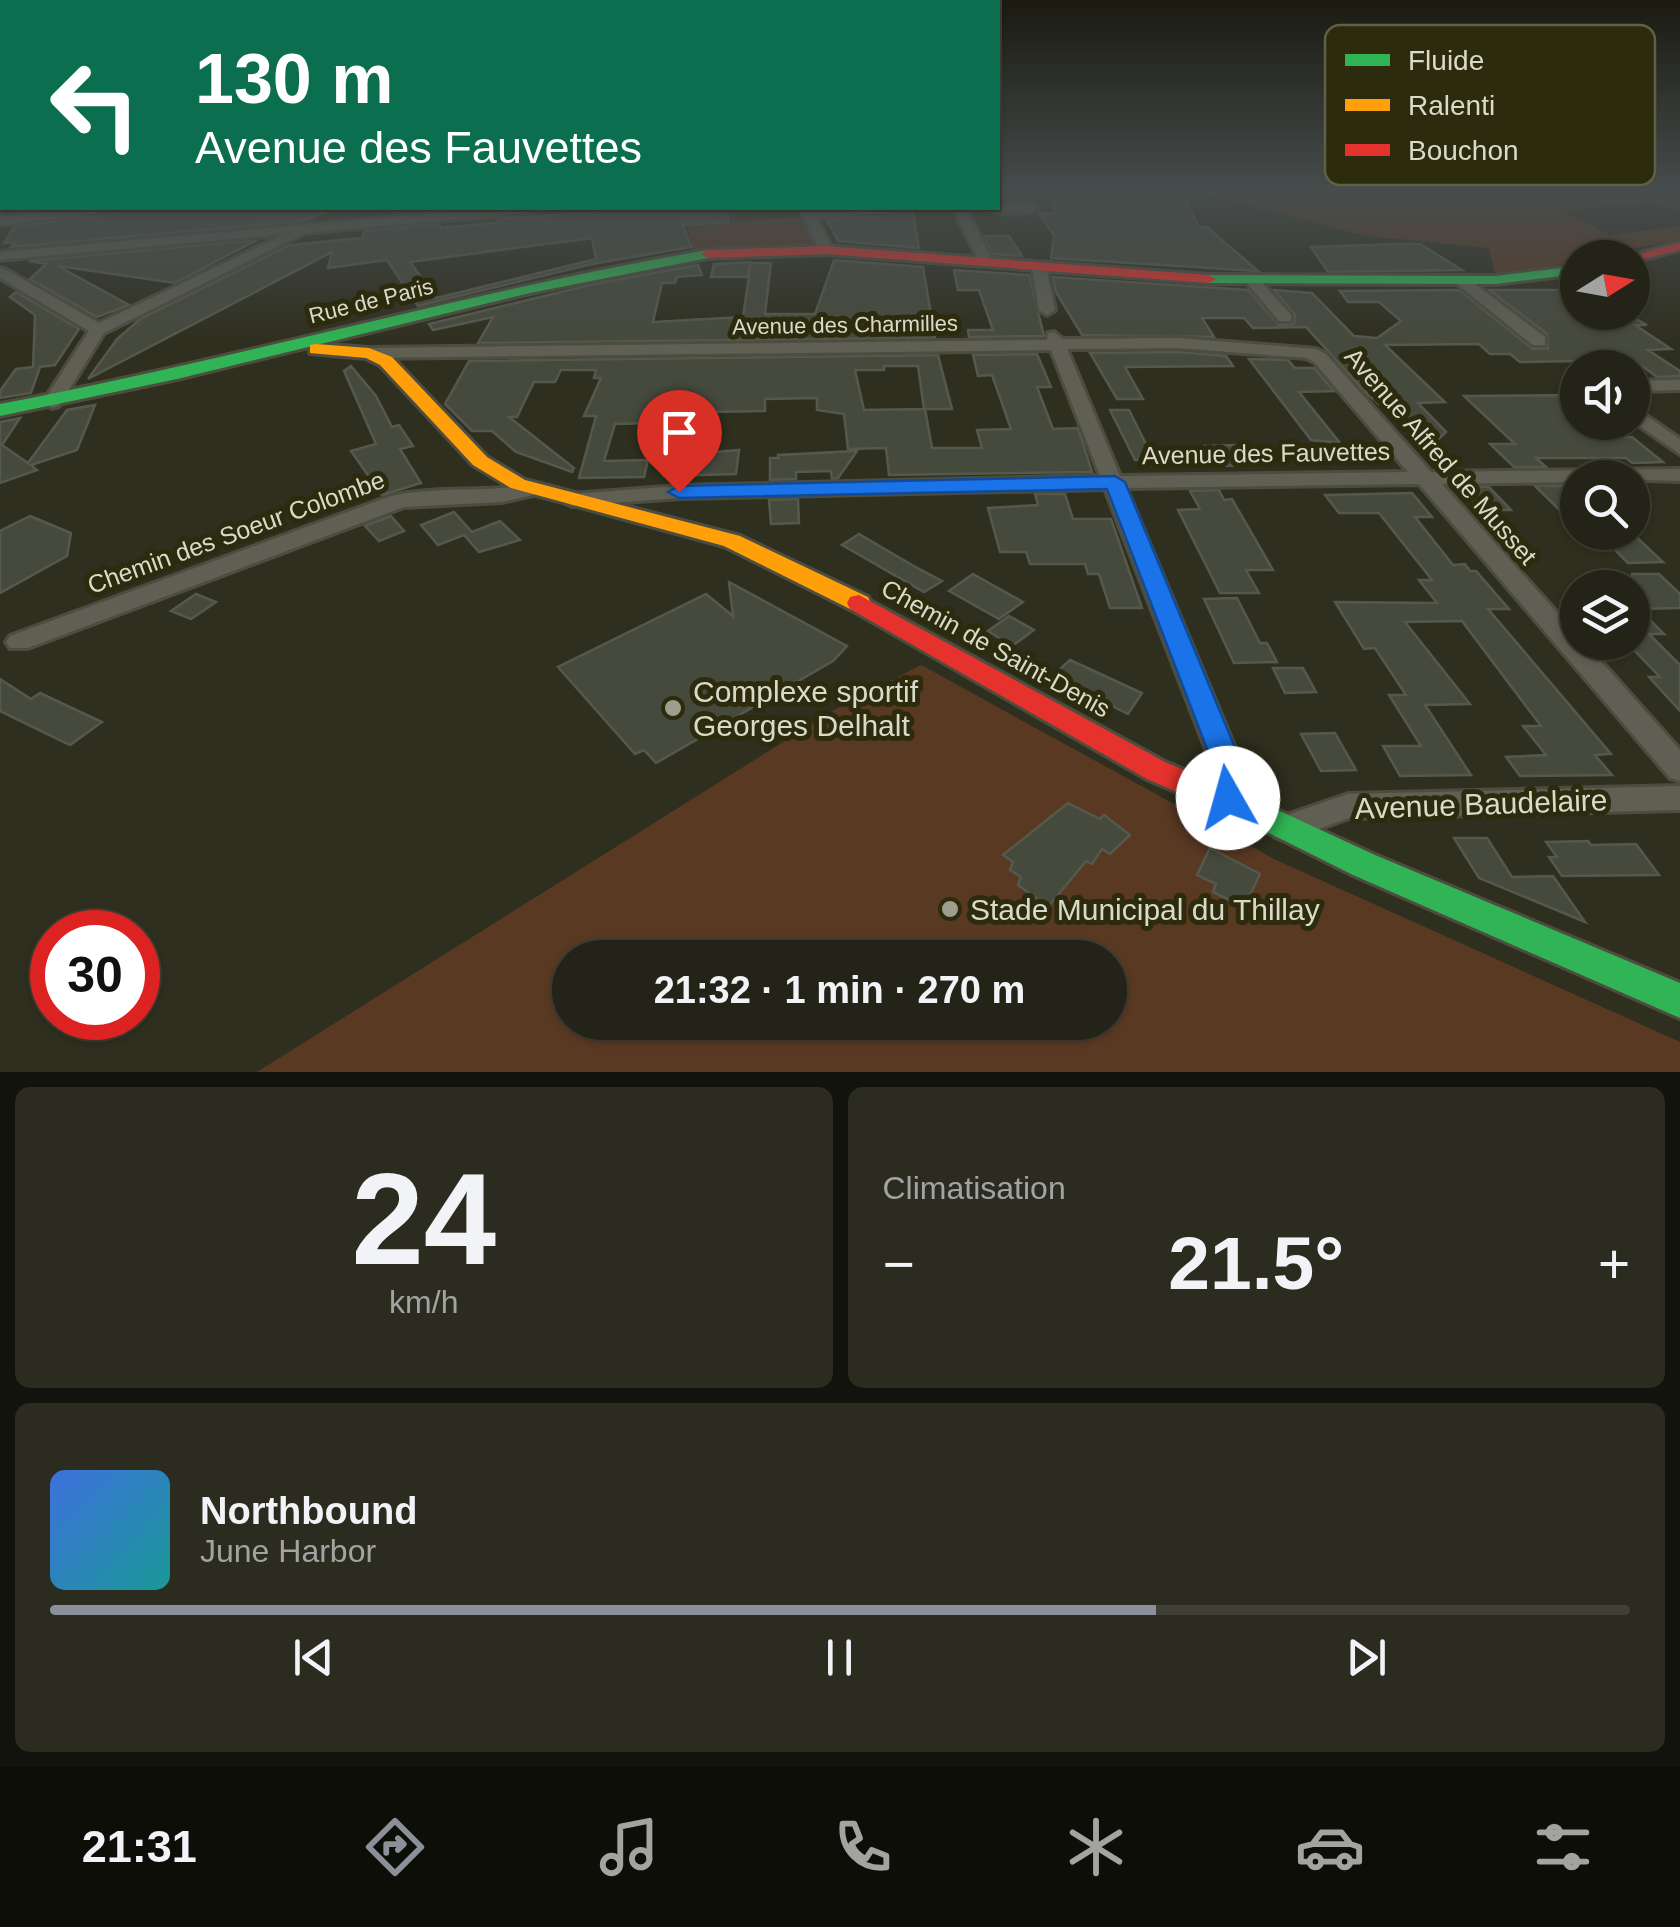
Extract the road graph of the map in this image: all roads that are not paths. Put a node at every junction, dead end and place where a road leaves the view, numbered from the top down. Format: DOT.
graph roads {
  1 [pos="150,242"];
  2 [pos="281,242"];
  3 [pos="822,242"];
  4 [pos="976,242"];
  5 [pos="1680,246"];
  6 [pos="826,250"];
  7 [pos="1650,254"];
  8 [pos="0,256"];
  9 [pos="987,263"];
  10 [pos="1039,267"];
  11 [pos="0,272"];
  12 [pos="1560,273"];
  13 [pos="1252,280"];
  14 [pos="1462,281"];
  15 [pos="1047,310"];
  16 [pos="1284,318"];
  17 [pos="98,330"];
  18 [pos="1056,341"];
  19 [pos="1539,341"];
  20 [pos="304,343"];
  21 [pos="369,354"];
  22 [pos="1320,358"];
  23 [pos="1650,386"];
  24 [pos="1680,386"];
  25 [pos="52,402"];
  26 [pos="0,410"];
  27 [pos="1650,426"];
  28 [pos="1680,448"];
  29 [pos="1680,475"];
  30 [pos="1422,479"];
  31 [pos="1115,482"];
  32 [pos="536,490"];
  33 [pos="572,500"];
  34 [pos="18,642"];
  35 [pos="1680,770"];
  36 [pos="1228,798"];
  37 [pos="1680,798"];
  38 [pos="1286,828"];
  39 [pos="1680,1001"];
  1 -- 8 [label="street"];
  2 -- 17 [label="street"];
  3 -- 6 [label="street"];
  4 -- 9 [label="street"];
  5 -- 7 [label="street"];
  6 -- 9 [label="street, Rue de Paris"];
  6 -- 20 [label="street, Rue de Paris"];
  9 -- 10 [label="street, Rue de Paris"];
  10 -- 13 [label="street, Rue de Paris"];
  10 -- 15 [label="street"];
  11 -- 17 [label="street"];
  12 -- 14 [label="street, Rue de Paris"];
  13 -- 14 [label="street, Rue de Paris"];
  13 -- 16 [label="street"];
  14 -- 19 [label="street"];
  17 -- 25 [label="street"];
  18 -- 21 [label="street, Avenue des Charmilles"];
  18 -- 22 [label="street, Avenue des Charmilles"];
  18 -- 31 [label="street"];
  20 -- 21 [label="street"];
  20 -- 25 [label="street, Rue de Paris"];
  21 -- 32 [label="street, Chemin de Saint-Denis"];
  22 -- 30 [label="street, Avenue Alfred de Musset"];
  23 -- 24 [label="street"];
  25 -- 26 [label="street, Rue de Paris"];
  27 -- 28 [label="street"];
  29 -- 30 [label="street, Avenue des Fauvettes"];
  30 -- 31 [label="street, Avenue des Fauvettes"];
  30 -- 35 [label="street, Avenue Alfred de Musset"];
  31 -- 33 [label="street, Avenue des Fauvettes"];
  31 -- 36 [label="street"];
  32 -- 33 [label="street, Chemin de Saint-Denis"];
  32 -- 34 [label="street, Chemin des Soeur Colombe"];
  33 -- 36 [label="street, Chemin de Saint-Denis"];
  36 -- 38 [label="street, Chemin de Saint-Denis"];
  37 -- 38 [label="street, Avenue Baudelaire"];
  38 -- 39 [label="street, Chemin de Saint-Denis"];
}
